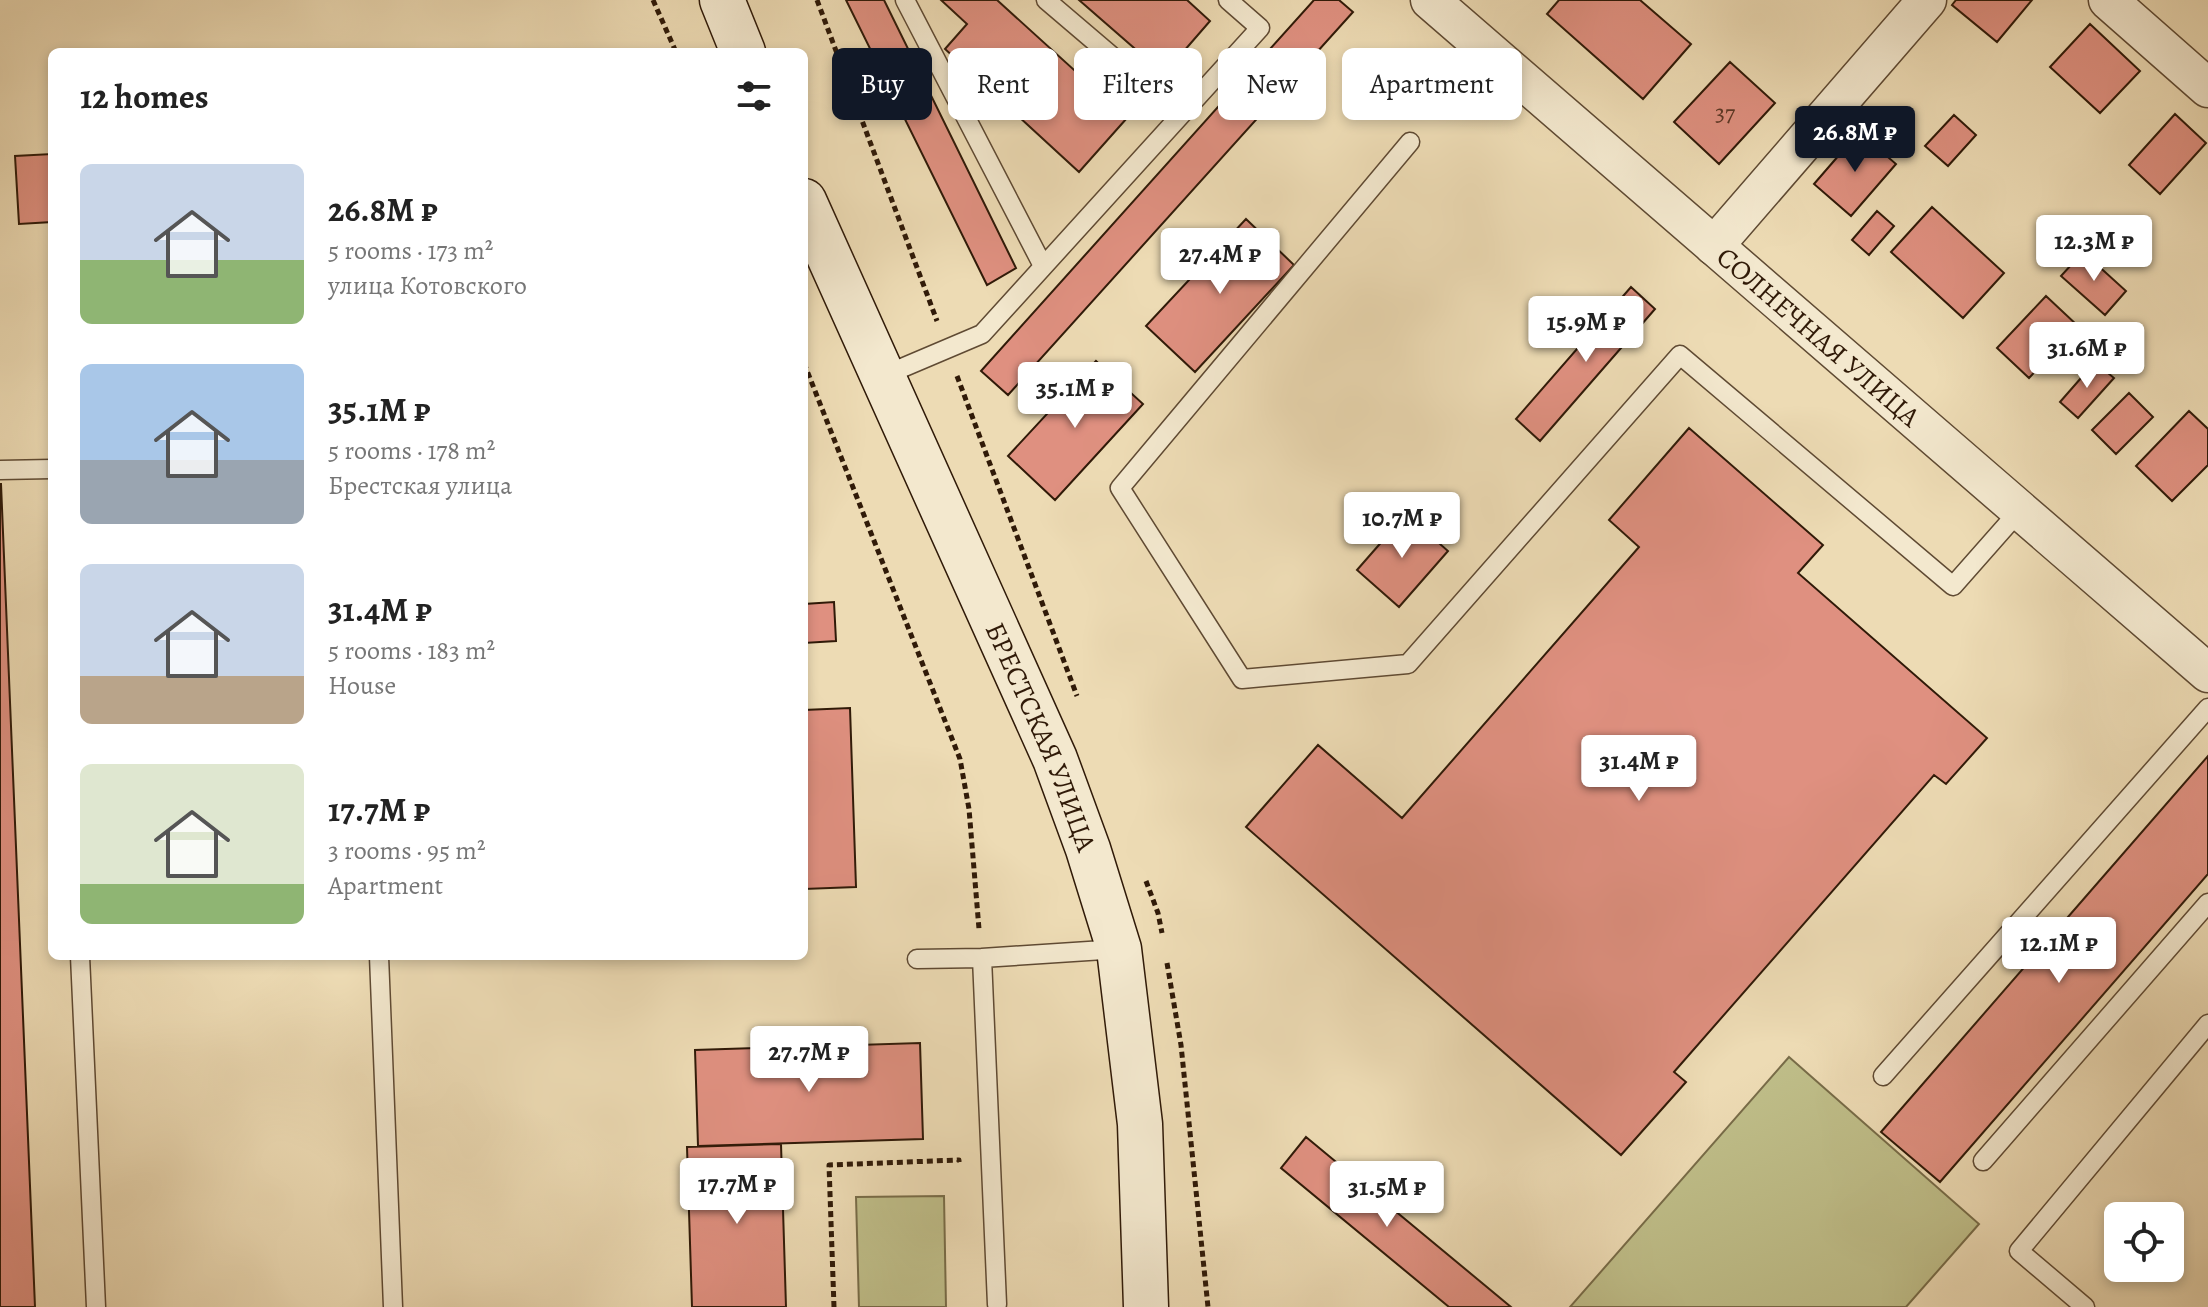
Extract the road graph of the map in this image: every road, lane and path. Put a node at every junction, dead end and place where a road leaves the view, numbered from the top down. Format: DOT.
graph roads {
  1 [pos="653,0"];
  2 [pos="722,0"];
  3 [pos="905,0"];
  4 [pos="1046,0"];
  5 [pos="1228,0"];
  6 [pos="1430,0"];
  7 [pos="1927,0"];
  8 [pos="2108,0"];
  9 [pos="674,48"];
  10 [pos="741,48"];
  11 [pos="1102,48"];
  12 [pos="2208,88"];
  13 [pos="1202,92"];
  14 [pos="1176,120"];
  15 [pos="1410,142"];
  16 [pos="808,210"];
  17 [pos="1714,246"];
  18 [pos="1043,266"];
  19 [pos="808,373"];
  20 [pos="883,376"];
  21 [pos="48,469"];
  22 [pos="0,470"];
  23 [pos="2020,510"];
  24 [pos="2208,673"];
  25 [pos="2208,708"];
  26 [pos="2208,903"];
  27 [pos="1119,949"];
  28 [pos="982,958"];
  29 [pos="917,959"];
  30 [pos="80,960"];
  31 [pos="379,960"];
  32 [pos="2208,1024"];
  33 [pos="1883,1076"];
  34 [pos="1983,1161"];
  35 [pos="960,1175"];
  36 [pos="997,1304"];
  37 [pos="96,1307"];
  38 [pos="393,1307"];
  39 [pos="834,1307"];
  40 [pos="1146,1307"];
  41 [pos="2085,1307"];
  1 -- 9 [label="path"];
  2 -- 10 [label="street"];
  3 -- 18 [label="lane"];
  4 -- 11 [label="lane"];
  5 -- 13 [label="lane"];
  6 -- 17 [label="street, СОЛНЕЧНАЯ УЛИЦА"];
  7 -- 17 [label="street"];
  8 -- 12 [label="street"];
  14 -- 18 [label="lane"];
  15 -- 23 [label="lane"];
  16 -- 20 [label="street, БРЕСТСКАЯ УЛИЦА"];
  17 -- 23 [label="street, СОЛНЕЧНАЯ УЛИЦА"];
  18 -- 20 [label="lane"];
  19 -- 28 [label="path"];
  20 -- 27 [label="street, БРЕСТСКАЯ УЛИЦА"];
  21 -- 22 [label="lane"];
  23 -- 24 [label="street, СОЛНЕЧНАЯ УЛИЦА"];
  25 -- 33 [label="lane"];
  26 -- 34 [label="lane"];
  27 -- 28 [label="lane"];
  27 -- 40 [label="street, БРЕСТСКАЯ УЛИЦА"];
  28 -- 29 [label="lane"];
  28 -- 36 [label="lane"];
  30 -- 37 [label="lane"];
  31 -- 38 [label="lane"];
  32 -- 41 [label="lane"];
  35 -- 39 [label="path"];
}
